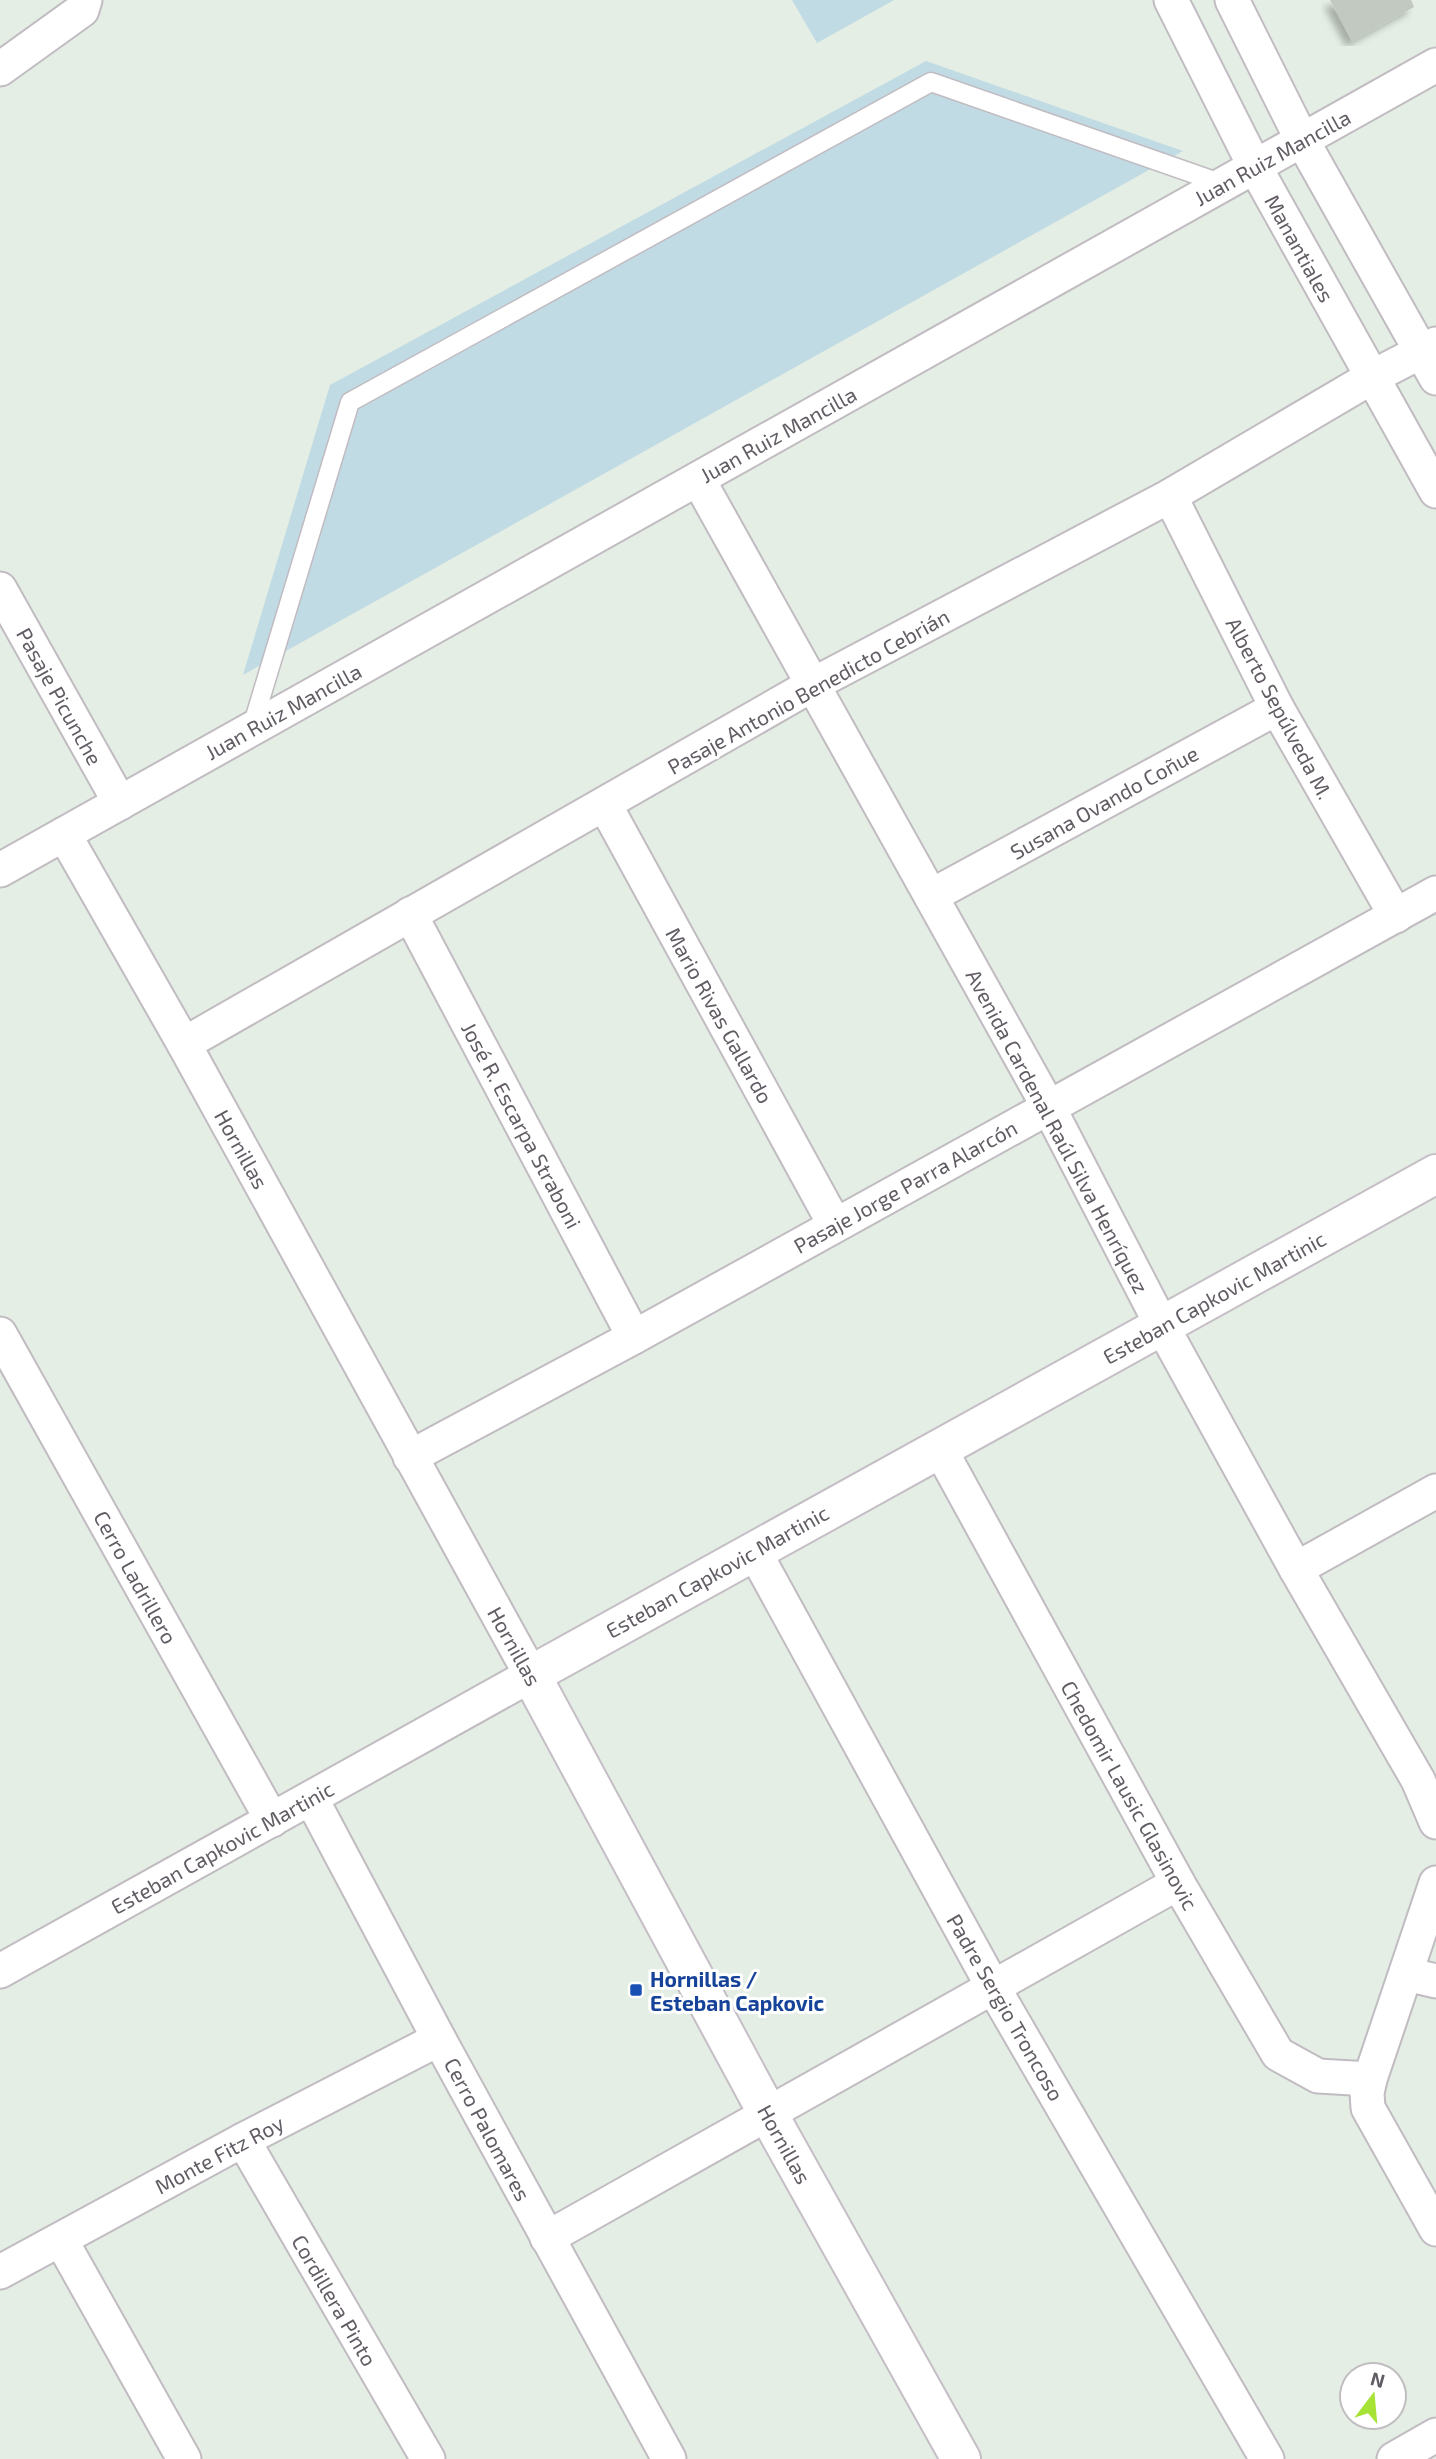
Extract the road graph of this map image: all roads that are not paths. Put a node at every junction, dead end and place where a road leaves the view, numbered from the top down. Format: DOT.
graph roads {
  1 [pos="1171,0"];
  2 [pos="1232,0"];
  3 [pos="89,3"];
  4 [pos="1436,65"];
  5 [pos="0,69"];
  6 [pos="1302,140"];
  7 [pos="1255,167"];
  8 [pos="1223,184"];
  9 [pos="1431,358"];
  10 [pos="1373,377"];
  11 [pos="698,479"];
  12 [pos="1436,491"];
  13 [pos="1170,496"];
  14 [pos="0,589"];
  15 [pos="812,685"];
  16 [pos="1277,708"];
  17 [pos="251,730"];
  18 [pos="120,803"];
  19 [pos="605,805"];
  20 [pos="64,834"];
  21 [pos="0,870"];
  22 [pos="1436,893"];
  23 [pos="931,897"];
  24 [pos="410,914"];
  25 [pos="1396,916"];
  26 [pos="184,1044"];
  27 [pos="1048,1106"];
  28 [pos="1436,1174"];
  29 [pos="835,1225"];
  30 [pos="1162,1326"];
  31 [pos="0,1334"];
  32 [pos="634,1337"];
  33 [pos="940,1449"];
  34 [pos="410,1457"];
  35 [pos="1436,1491"];
  36 [pos="754,1551"];
  37 [pos="1296,1569"];
  38 [pos="531,1675"];
  39 [pos="1427,1774"];
  40 [pos="311,1798"];
  41 [pos="272,1820"];
  42 [pos="1436,1822"];
  43 [pos="1178,1883"];
  44 [pos="1436,1883"];
  45 [pos="0,1971"];
  46 [pos="1421,1978"];
  47 [pos="993,1987"];
  48 [pos="439,2039"];
  49 [pos="1370,2079"];
  50 [pos="768,2114"];
  51 [pos="243,2140"];
  52 [pos="1436,2229"];
  53 [pos="547,2238"];
  54 [pos="61,2240"];
  55 [pos="0,2272"];
  56 [pos="1436,2435"];
  57 [pos="184,2459"];
  58 [pos="428,2459"];
  59 [pos="669,2459"];
  60 [pos="961,2459"];
  61 [pos="1267,2459"];
  62 [pos="1394,2459"];
  1 -- 7 [label="street, Manantiales"];
  2 -- 6 [label="street"];
  3 -- 5 [label="street"];
  4 -- 6 [label="street, Juan Ruiz Mancilla"];
  6 -- 7 [label="street, Juan Ruiz Mancilla"];
  6 -- 9 [label="street"];
  7 -- 8 [label="street, Juan Ruiz Mancilla"];
  7 -- 10 [label="street, Manantiales"];
  8 -- 11 [label="street, Juan Ruiz Mancilla"];
  8 -- 17 [label="lane"];
  9 -- 10 [label="street, Pasaje Antonio Benedicto Cebrián"];
  10 -- 12 [label="street, Manantiales"];
  10 -- 13 [label="street, Pasaje Antonio Benedicto Cebrián"];
  11 -- 15 [label="street, Avenida Cardenal Raúl Silva Henríquez"];
  11 -- 17 [label="street, Juan Ruiz Mancilla"];
  13 -- 15 [label="street, Pasaje Antonio Benedicto Cebrián"];
  13 -- 16 [label="street, Alberto Sepúlveda M."];
  14 -- 18 [label="street, Pasaje Picunche"];
  15 -- 19 [label="street, Pasaje Antonio Benedicto Cebrián"];
  15 -- 23 [label="street, Avenida Cardenal Raúl Silva Henríquez"];
  16 -- 23 [label="street, Susana Ovando Coñue"];
  16 -- 25 [label="street, Alberto Sepúlveda M."];
  17 -- 18 [label="street, Juan Ruiz Mancilla"];
  18 -- 20 [label="street, Juan Ruiz Mancilla"];
  19 -- 24 [label="street, Pasaje Antonio Benedicto Cebrián"];
  19 -- 29 [label="street, Mario Rivas Gallardo"];
  20 -- 21 [label="street, Juan Ruiz Mancilla"];
  20 -- 26 [label="street, Hornillas"];
  22 -- 25 [label="street, Pasaje Jorge Parra Alarcón"];
  23 -- 27 [label="street, Avenida Cardenal Raúl Silva Henríquez"];
  24 -- 26 [label="street, Pasaje Antonio Benedicto Cebrián"];
  24 -- 32 [label="street, José R. Escarpa Straboni"];
  25 -- 27 [label="street, Pasaje Jorge Parra Alarcón"];
  26 -- 34 [label="street, Hornillas"];
  27 -- 29 [label="street, Pasaje Jorge Parra Alarcón"];
  27 -- 30 [label="street, Avenida Cardenal Raúl Silva Henríquez"];
  28 -- 30 [label="street, Esteban Capkovic Martinic"];
  29 -- 32 [label="street, Pasaje Jorge Parra Alarcón"];
  30 -- 33 [label="street, Esteban Capkovic Martinic"];
  30 -- 37 [label="street, Avenida Cardenal Raúl Silva Henríquez"];
  31 -- 41 [label="street, Cerro Ladrillero"];
  32 -- 34 [label="street, Pasaje Jorge Parra Alarcón"];
  33 -- 36 [label="street, Esteban Capkovic Martinic"];
  33 -- 43 [label="street, Chedomir Lausic Glasinovic"];
  34 -- 38 [label="street, Hornillas"];
  35 -- 37 [label="street"];
  36 -- 38 [label="street, Esteban Capkovic Martinic"];
  36 -- 47 [label="street, Padre Sergio Troncoso"];
  37 -- 39 [label="street, Avenida Cardenal Raúl Silva Henríquez"];
  38 -- 40 [label="street, Esteban Capkovic Martinic"];
  38 -- 50 [label="street, Hornillas"];
  39 -- 42 [label="street, Avenida Cardenal Raúl Silva Henríquez"];
  40 -- 41 [label="street, Esteban Capkovic Martinic"];
  40 -- 48 [label="street, Cerro Palomares"];
  41 -- 45 [label="street, Esteban Capkovic Martinic"];
  43 -- 47 [label="street"];
  43 -- 49 [label="street, Chedomir Lausic Glasinovic"];
  44 -- 46 [label="street"];
  46 -- 49 [label="street"];
  47 -- 50 [label="street"];
  47 -- 61 [label="street, Padre Sergio Troncoso"];
  48 -- 51 [label="street, Monte Fitz Roy"];
  48 -- 53 [label="street, Cerro Palomares"];
  49 -- 52 [label="street"];
  50 -- 53 [label="street"];
  50 -- 60 [label="street, Hornillas"];
  51 -- 54 [label="street, Monte Fitz Roy"];
  51 -- 58 [label="street, Cordillera Pinto"];
  53 -- 59 [label="street, Cerro Palomares"];
  54 -- 55 [label="street, Monte Fitz Roy"];
  54 -- 57 [label="street"];
  56 -- 62 [label="street"];
}
